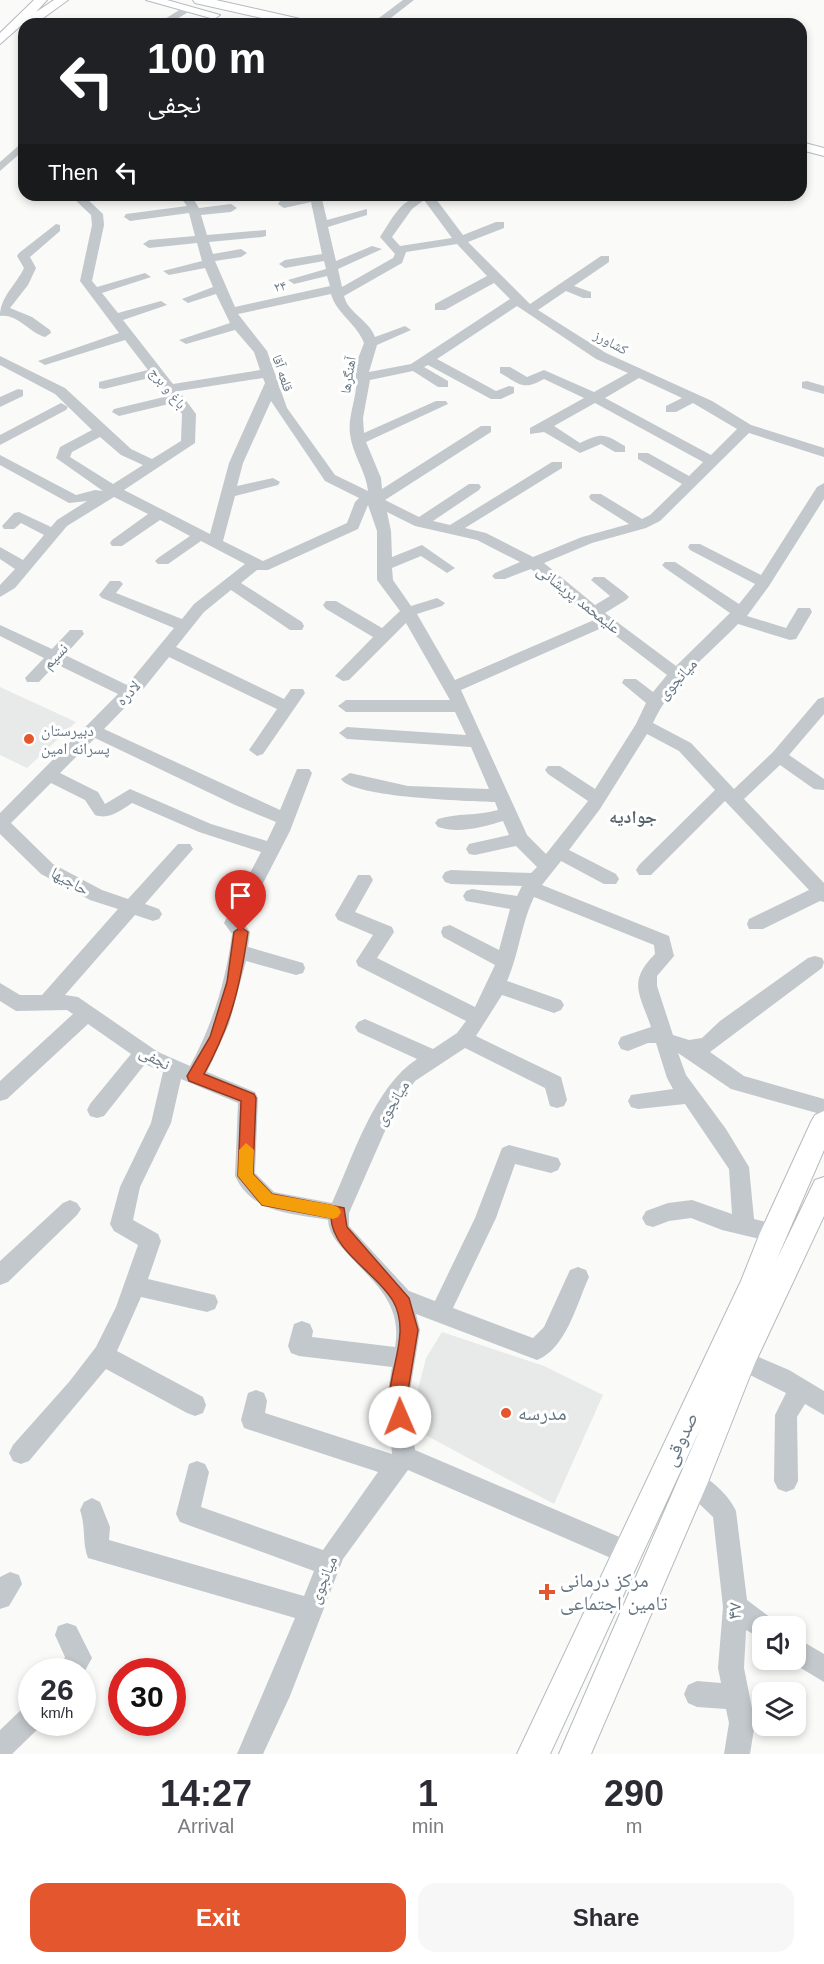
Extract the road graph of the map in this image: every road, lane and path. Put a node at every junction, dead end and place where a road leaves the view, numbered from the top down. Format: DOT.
graph roads {
  1 [pos="41,0"];
  2 [pos="62,0"];
  3 [pos="152,0"];
  4 [pos="199,0"];
  5 [pos="410,0"];
  6 [pos="188,9"];
  7 [pos="25,18"];
  8 [pos="34,18"];
  9 [pos="172,18"];
  10 [pos="229,18"];
  11 [pos="270,18"];
  12 [pos="384,18"];
  13 [pos="18,25"];
  14 [pos="18,33"];
  15 [pos="3,42"];
  16 [pos="0,56"];
  17 [pos="807,136"];
  18 [pos="824,140"];
  19 [pos="807,148"];
  20 [pos="18,150"];
  21 [pos="824,152"];
  22 [pos="0,168"];
  23 [pos="83,201"];
  24 [pos="189,201"];
  25 [pos="296,201"];
  26 [pos="316,201"];
  27 [pos="416,201"];
  28 [pos="430,201"];
  29 [pos="284,204"];
  30 [pos="231,208"];
  31 [pos="195,211"];
  32 [pos="363,212"];
  33 [pos="130,216"];
  34 [pos="323,225"];
  35 [pos="500,225"];
  36 [pos="56,228"];
  37 [pos="262,233"];
  38 [pos="203,239"];
  39 [pos="461,240"];
  40 [pos="149,244"];
  41 [pos="376,249"];
  42 [pos="395,250"];
  43 [pos="241,253"];
  44 [pos="605,259"];
  45 [pos="209,260"];
  46 [pos="285,264"];
  47 [pos="332,264"];
  48 [pos="169,271"];
  49 [pos="145,277"];
  50 [pos="495,277"];
  51 [pos="294,280"];
  52 [pos="564,286"];
  53 [pos="218,289"];
  54 [pos="95,291"];
  55 [pos="336,292"];
  56 [pos="587,296"];
  57 [pos="188,299"];
  58 [pos="518,300"];
  59 [pos="161,305"];
  60 [pos="440,307"];
  61 [pos="1,310"];
  62 [pos="530,310"];
  63 [pos="230,312"];
  64 [pos="115,318"];
  65 [pos="238,325"];
  66 [pos="405,330"];
  67 [pos="45,333"];
  68 [pos="126,335"];
  69 [pos="186,340"];
  70 [pos="371,343"];
  71 [pos="429,360"];
  72 [pos="45,361"];
  73 [pos="3,366"];
  74 [pos="415,367"];
  75 [pos="505,370"];
  76 [pos="156,372"];
  77 [pos="639,374"];
  78 [pos="269,377"];
  79 [pos="364,377"];
  80 [pos="443,384"];
  81 [pos="104,385"];
  82 [pos="807,385"];
  83 [pos="509,390"];
  84 [pos="824,390"];
  85 [pos="18,393"];
  86 [pos="173,394"];
  87 [pos="692,398"];
  88 [pos="597,399"];
  89 [pos="0,403"];
  90 [pos="441,404"];
  91 [pos="61,407"];
  92 [pos="671,410"];
  93 [pos="119,412"];
  94 [pos="746,428"];
  95 [pos="486,429"];
  96 [pos="101,431"];
  97 [pos="359,440"];
  98 [pos="0,441"];
  99 [pos="620,449"];
  100 [pos="824,453"];
  101 [pos="643,456"];
  102 [pos="0,459"];
  103 [pos="712,461"];
  104 [pos="153,465"];
  105 [pos="557,465"];
  106 [pos="273,482"];
  107 [pos="692,483"];
  108 [pos="474,487"];
  109 [pos="824,488"];
  110 [pos="112,490"];
  111 [pos="228,493"];
  112 [pos="596,497"];
  113 [pos="376,500"];
  114 [pos="160,513"];
  115 [pos="420,522"];
  116 [pos="641,525"];
  117 [pos="9,526"];
  118 [pos="452,530"];
  119 [pos="53,534"];
  120 [pos="209,538"];
  121 [pos="117,543"];
  122 [pos="695,547"];
  123 [pos="0,552"];
  124 [pos="163,561"];
  125 [pos="532,562"];
  126 [pos="256,563"];
  127 [pos="670,565"];
  128 [pos="384,566"];
  129 [pos="24,568"];
  130 [pos="447,568"];
  131 [pos="500,576"];
  132 [pos="599,580"];
  133 [pos="231,583"];
  134 [pos="764,583"];
  135 [pos="115,584"];
  136 [pos="0,592"];
  137 [pos="437,603"];
  138 [pos="331,605"];
  139 [pos="408,612"];
  140 [pos="804,612"];
  141 [pos="739,615"];
  142 [pos="600,617"];
  143 [pos="184,626"];
  144 [pos="296,626"];
  145 [pos="0,630"];
  146 [pos="76,634"];
  147 [pos="383,636"];
  148 [pos="166,649"];
  149 [pos="56,657"];
  150 [pos="676,674"];
  151 [pos="343,676"];
  152 [pos="33,678"];
  153 [pos="630,683"];
  154 [pos="452,688"];
  155 [pos="129,693"];
  156 [pos="297,693"];
  157 [pos="655,701"];
  158 [pos="824,703"];
  159 [pos="346,706"];
  160 [pos="461,706"];
  161 [pos="287,707"];
  162 [pos="644,726"];
  163 [pos="92,730"];
  164 [pos="347,733"];
  165 [pos="477,741"];
  166 [pos="257,750"];
  167 [pos="779,756"];
  168 [pos="555,770"];
  169 [pos="303,773"];
  170 [pos="49,775"];
  171 [pos="350,779"];
  172 [pos="820,785"];
  173 [pos="730,794"];
  174 [pos="501,796"];
  175 [pos="598,799"];
  176 [pos="509,813"];
  177 [pos="286,819"];
  178 [pos="444,823"];
  179 [pos="0,825"];
  180 [pos="520,839"];
  181 [pos="184,849"];
  182 [pos="271,849"];
  183 [pos="475,849"];
  184 [pos="645,870"];
  185 [pos="451,877"];
  186 [pos="538,878"];
  187 [pos="610,879"];
  188 [pos="364,880"];
  189 [pos="822,893"];
  190 [pos="472,896"];
  191 [pos="130,907"];
  192 [pos="153,914"];
  193 [pos="756,924"];
  194 [pos="450,932"];
  195 [pos="239,952"];
  196 [pos="506,962"];
  197 [pos="815,963"];
  198 [pos="296,968"];
  199 [pos="496,984"];
  200 [pos="0,990"];
  201 [pos="47,1002"];
  202 [pos="554,1005"];
  203 [pos="87,1013"];
  204 [pos="478,1018"];
  205 [pos="365,1027"];
  206 [pos="663,1037"];
  207 [pos="464,1039"];
  208 [pos="628,1043"];
  209 [pos="688,1048"];
  210 [pos="143,1053"];
  211 [pos="434,1058"];
  212 [pos="174,1068"];
  213 [pos="195,1076"];
  214 [pos="0,1093"];
  215 [pos="689,1095"];
  216 [pos="556,1100"];
  217 [pos="639,1101"];
  218 [pos="824,1107"];
  219 [pos="97,1110"];
  220 [pos="824,1122"];
  221 [pos="551,1164"];
  222 [pos="824,1188"];
  223 [pos="70,1209"];
  224 [pos="338,1213"];
  225 [pos="653,1218"];
  226 [pos="760,1230"];
  227 [pos="0,1275"];
  228 [pos="578,1277"];
  229 [pos="134,1286"];
  230 [pos="400,1298"];
  231 [pos="207,1302"];
  232 [pos="440,1313"];
  233 [pos="302,1331"];
  234 [pos="102,1355"];
  235 [pos="404,1359"];
  236 [pos="742,1360"];
  237 [pos="801,1389"];
  238 [pos="256,1401"];
  239 [pos="824,1404"];
  240 [pos="195,1405"];
  241 [pos="21,1453"];
  242 [pos="400,1462"];
  243 [pos="196,1472"];
  244 [pos="786,1481"];
  245 [pos="693,1482"];
  246 [pos="92,1510"];
  247 [pos="627,1553"];
  248 [pos="329,1564"];
  249 [pos="735,1607"];
  250 [pos="311,1610"];
  251 [pos="752,1620"];
  252 [pos="68,1635"];
  253 [pos="806,1657"];
  254 [pos="79,1658"];
  255 [pos="824,1668"];
  256 [pos="697,1695"];
  257 [pos="737,1697"];
  258 [pos="18,1731"];
  259 [pos="0,1748"];
  260 [pos="250,1754"];
  261 [pos="533,1754"];
  262 [pos="575,1754"];
  263 [pos="737,1754"];
  1 -- 7 [label="main road"];
  2 -- 8 [label="main road"];
  3 -- 6 [label="main road"];
  4 -- 11 [label="main road"];
  5 -- 12 [label="street"];
  6 -- 9 [label="street"];
  6 -- 10 [label="main road"];
  13 -- 15 [label="main road"];
  14 -- 15 [label="main road"];
  15 -- 16 [label="main road"];
  17 -- 18 [label="main road"];
  19 -- 21 [label="main road"];
  20 -- 22 [label="street"];
  23 -- 54 [label="street, باغ و برج"];
  24 -- 31 [label="street, قلعه آقا"];
  25 -- 29 [label="street"];
  26 -- 34 [label="street"];
  27 -- 42 [label="street"];
  28 -- 39 [label="street, کشاورز"];
  30 -- 31 [label="street"];
  31 -- 33 [label="street"];
  31 -- 38 [label="street, قلعه آقا"];
  32 -- 34 [label="street"];
  34 -- 47 [label="street"];
  35 -- 39 [label="street"];
  36 -- 61 [label="street"];
  37 -- 38 [label="street"];
  38 -- 40 [label="street"];
  38 -- 45 [label="street, قلعه آقا"];
  39 -- 42 [label="street"];
  39 -- 50 [label="street, کشاورز"];
  41 -- 47 [label="street"];
  42 -- 55 [label="street, ۲۴"];
  43 -- 45 [label="street"];
  44 -- 52 [label="street"];
  45 -- 48 [label="street"];
  45 -- 53 [label="street, قلعه آقا"];
  46 -- 47 [label="street"];
  47 -- 51 [label="street"];
  47 -- 55 [label="street"];
  49 -- 54 [label="street"];
  50 -- 58 [label="street, کشاورز"];
  50 -- 60 [label="street"];
  52 -- 56 [label="street"];
  52 -- 62 [label="street"];
  53 -- 57 [label="street"];
  53 -- 63 [label="street, قلعه آقا"];
  54 -- 64 [label="street, باغ و برج"];
  55 -- 63 [label="street, ۲۴"];
  55 -- 70 [label="street, آهنگرها"];
  58 -- 62 [label="street, کشاورز"];
  58 -- 71 [label="street"];
  59 -- 64 [label="street"];
  61 -- 67 [label="street"];
  62 -- 77 [label="street, کشاورز"];
  63 -- 65 [label="street, قلعه آقا"];
  64 -- 68 [label="street, باغ و برج"];
  65 -- 69 [label="street"];
  65 -- 78 [label="street, قلعه آقا"];
  66 -- 70 [label="street"];
  68 -- 72 [label="street"];
  68 -- 76 [label="street, باغ و برج"];
  70 -- 79 [label="street, آهنگرها"];
  71 -- 74 [label="street"];
  71 -- 83 [label="street"];
  73 -- 96 [label="street"];
  74 -- 79 [label="street"];
  74 -- 80 [label="street"];
  75 -- 88 [label="street"];
  76 -- 81 [label="street"];
  76 -- 86 [label="street, باغ و برج"];
  77 -- 87 [label="street, کشاورز"];
  77 -- 88 [label="street"];
  78 -- 86 [label="street"];
  78 -- 111 [label="street"];
  78 -- 113 [label="street, قلعه آقا"];
  79 -- 97 [label="street, آهنگرها"];
  82 -- 84 [label="street"];
  85 -- 89 [label="street"];
  86 -- 93 [label="street"];
  86 -- 104 [label="street, باغ و برج"];
  87 -- 92 [label="street"];
  87 -- 94 [label="street, کشاورز"];
  88 -- 99 [label="street"];
  88 -- 103 [label="street"];
  90 -- 97 [label="street"];
  91 -- 98 [label="street"];
  94 -- 100 [label="street, کشاورز"];
  94 -- 103 [label="street"];
  95 -- 113 [label="street"];
  96 -- 104 [label="street"];
  96 -- 110 [label="street"];
  97 -- 113 [label="street, آهنگرها"];
  101 -- 107 [label="street"];
  102 -- 110 [label="street"];
  103 -- 107 [label="street"];
  104 -- 110 [label="street, باغ و برج"];
  105 -- 118 [label="street"];
  106 -- 111 [label="street"];
  107 -- 116 [label="street"];
  108 -- 115 [label="street"];
  109 -- 134 [label="street, میانجوی"];
  110 -- 114 [label="street"];
  110 -- 119 [label="street, باغ و برج"];
  111 -- 120 [label="street"];
  112 -- 116 [label="street"];
  113 -- 115 [label="street, علیمحمد پریشانی"];
  113 -- 126 [label="street, لادره"];
  113 -- 128 [label="street, آهنگرها"];
  114 -- 120 [label="street"];
  114 -- 121 [label="street"];
  115 -- 118 [label="street, علیمحمد پریشانی"];
  116 -- 125 [label="street"];
  117 -- 119 [label="street"];
  118 -- 125 [label="street, علیمحمد پریشانی"];
  119 -- 129 [label="street, باغ و برج"];
  120 -- 124 [label="street"];
  120 -- 126 [label="street"];
  122 -- 134 [label="street"];
  123 -- 129 [label="street"];
  125 -- 131 [label="street"];
  125 -- 142 [label="street, علیمحمد پریشانی"];
  126 -- 133 [label="street, لادره"];
  127 -- 141 [label="street"];
  128 -- 130 [label="street"];
  128 -- 139 [label="street"];
  129 -- 136 [label="street, باغ و برج"];
  132 -- 142 [label="street"];
  133 -- 143 [label="street, لادره"];
  133 -- 144 [label="street"];
  134 -- 141 [label="street, میانجوی"];
  135 -- 143 [label="street"];
  137 -- 139 [label="street"];
  138 -- 147 [label="street"];
  139 -- 147 [label="street"];
  139 -- 154 [label="street"];
  140 -- 141 [label="street"];
  141 -- 150 [label="street, میانجوی"];
  142 -- 150 [label="street, علیمحمد پریشانی"];
  142 -- 154 [label="street"];
  143 -- 148 [label="street, لادره"];
  145 -- 149 [label="street"];
  146 -- 149 [label="street, نسیم"];
  147 -- 151 [label="street"];
  148 -- 155 [label="street, لادره"];
  148 -- 161 [label="street"];
  149 -- 152 [label="street, نسیم"];
  149 -- 155 [label="street"];
  150 -- 157 [label="street, میانجوی"];
  153 -- 157 [label="street"];
  154 -- 160 [label="street"];
  155 -- 163 [label="street, لادره"];
  156 -- 161 [label="street"];
  157 -- 162 [label="street, میانجوی"];
  158 -- 167 [label="street"];
  159 -- 160 [label="street"];
  160 -- 165 [label="street"];
  161 -- 166 [label="street"];
  162 -- 173 [label="street"];
  162 -- 175 [label="street, میانجوی"];
  163 -- 170 [label="street, لادره"];
  163 -- 177 [label="street"];
  164 -- 165 [label="street"];
  165 -- 174 [label="street"];
  167 -- 172 [label="street"];
  167 -- 173 [label="street"];
  168 -- 175 [label="street"];
  169 -- 177 [label="street"];
  170 -- 179 [label="street, لادره"];
  170 -- 182 [label="street"];
  171 -- 174 [label="street"];
  173 -- 184 [label="street"];
  173 -- 189 [label="street"];
  174 -- 176 [label="street"];
  175 -- 186 [label="street, میانجوی"];
  176 -- 178 [label="street"];
  176 -- 180 [label="street"];
  177 -- 182 [label="street"];
  179 -- 191 [label="street, حاجیها"];
  180 -- 183 [label="street"];
  180 -- 186 [label="street"];
  181 -- 191 [label="street"];
  182 -- 195 [label="street"];
  185 -- 186 [label="street"];
  186 -- 187 [label="street"];
  186 -- 190 [label="street"];
  186 -- 196 [label="street, میانجوی"];
  186 -- 206 [label="street"];
  188 -- 204 [label="street"];
  189 -- 193 [label="street"];
  191 -- 192 [label="street, حاجیها"];
  191 -- 201 [label="street"];
  194 -- 196 [label="street"];
  195 -- 198 [label="street"];
  195 -- 213 [label="street"];
  196 -- 199 [label="street, میانجوی"];
  197 -- 209 [label="street"];
  199 -- 202 [label="street"];
  199 -- 204 [label="street, میانجوی"];
  200 -- 201 [label="street, نجفی"];
  201 -- 203 [label="street, نجفی"];
  203 -- 210 [label="street, نجفی"];
  203 -- 214 [label="street"];
  204 -- 207 [label="street, میانجوی"];
  205 -- 211 [label="street"];
  206 -- 208 [label="street"];
  206 -- 209 [label="street"];
  206 -- 215 [label="street"];
  207 -- 211 [label="street, میانجوی"];
  207 -- 216 [label="street"];
  209 -- 218 [label="street"];
  210 -- 212 [label="street, نجفی"];
  210 -- 219 [label="street"];
  211 -- 224 [label="street, میانجوی"];
  212 -- 213 [label="street, نجفی"];
  212 -- 229 [label="street"];
  213 -- 224 [label="street, نجفی"];
  215 -- 217 [label="street"];
  215 -- 226 [label="street"];
  220 -- 226 [label="main road, صدوقی"];
  221 -- 232 [label="street"];
  222 -- 236 [label="main road, صدوقی"];
  223 -- 227 [label="street"];
  224 -- 230 [label="street"];
  225 -- 226 [label="street"];
  226 -- 247 [label="main road, صدوقی"];
  228 -- 232 [label="street"];
  229 -- 231 [label="street"];
  229 -- 234 [label="street"];
  230 -- 232 [label="street"];
  230 -- 235 [label="street"];
  233 -- 235 [label="street"];
  234 -- 240 [label="street"];
  234 -- 241 [label="street"];
  235 -- 242 [label="street"];
  236 -- 237 [label="street"];
  236 -- 245 [label="main road, صدوقی"];
  237 -- 239 [label="street"];
  237 -- 244 [label="street"];
  238 -- 242 [label="street"];
  242 -- 247 [label="street"];
  242 -- 248 [label="street, میانجوی"];
  243 -- 248 [label="street"];
  245 -- 249 [label="street, ۴۷"];
  245 -- 262 [label="main road, صدوقی"];
  246 -- 250 [label="street"];
  247 -- 261 [label="main road, صدوقی"];
  248 -- 250 [label="street, میانجوی"];
  249 -- 251 [label="street"];
  249 -- 257 [label="street, ۴۷"];
  250 -- 260 [label="street, میانجوی"];
  252 -- 254 [label="street"];
  253 -- 255 [label="street"];
  256 -- 257 [label="street"];
  257 -- 263 [label="street, ۴۷"];
  258 -- 259 [label="street"];
}
